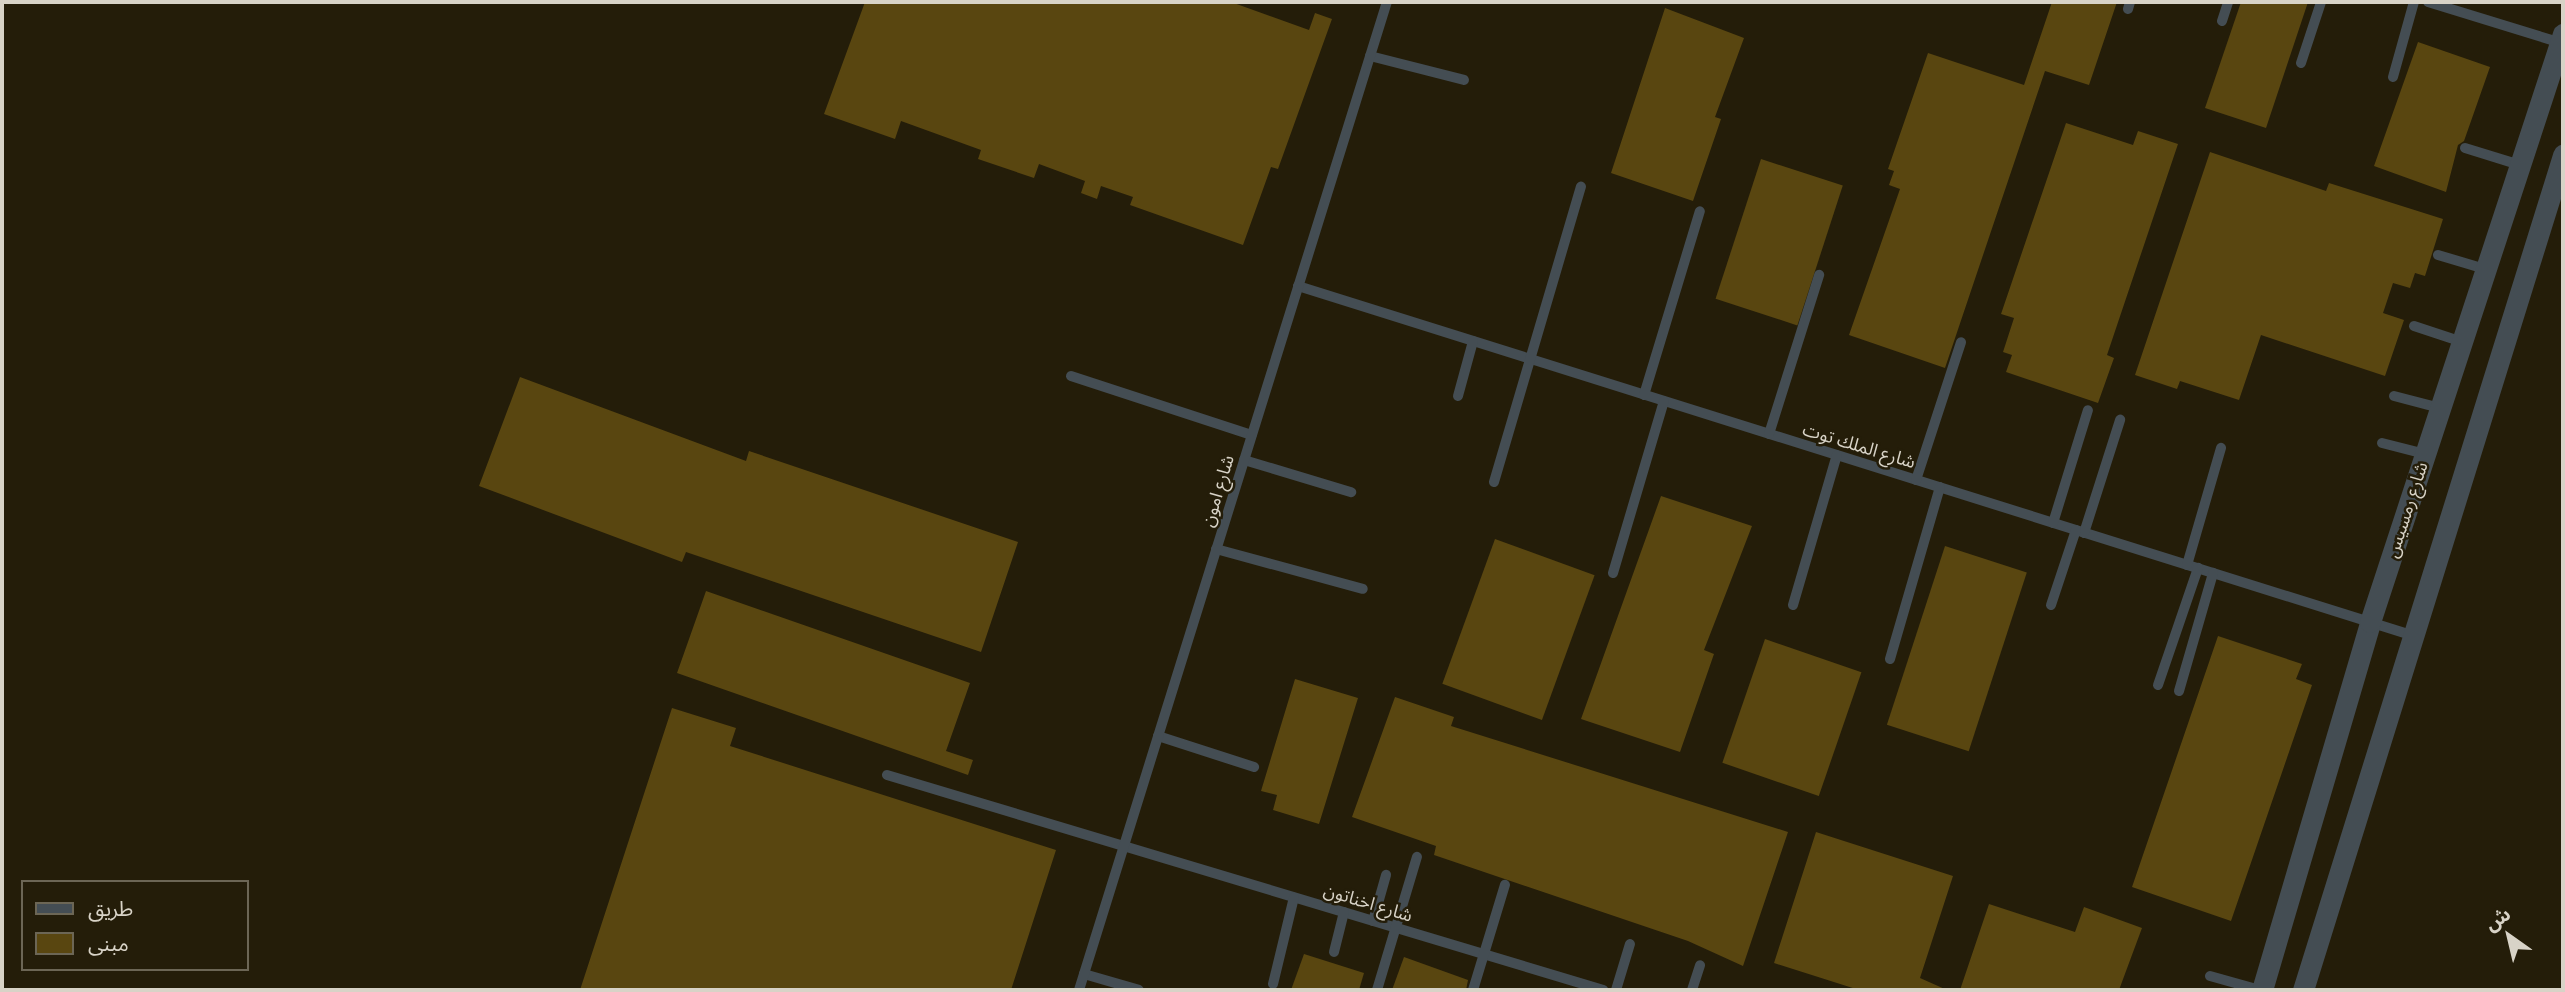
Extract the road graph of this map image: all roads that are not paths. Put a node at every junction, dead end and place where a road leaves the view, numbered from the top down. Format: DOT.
graph roads {
  1 [pos="1387,2"];
  2 [pos="2228,2"];
  3 [pos="2321,2"];
  4 [pos="2414,2"];
  5 [pos="2428,2"];
  6 [pos="2222,21"];
  7 [pos="2562,40"];
  8 [pos="1370,56"];
  9 [pos="2301,63"];
  10 [pos="2393,77"];
  11 [pos="1464,80"];
  12 [pos="2465,148"];
  13 [pos="2563,155"];
  14 [pos="2520,165"];
  15 [pos="1581,187"];
  16 [pos="1700,211"];
  17 [pos="2438,254"];
  18 [pos="2486,269"];
  19 [pos="1819,275"];
  20 [pos="1298,286"];
  21 [pos="2413,326"];
  22 [pos="1473,341"];
  23 [pos="1961,342"];
  24 [pos="2462,342"];
  25 [pos="1530,359"];
  26 [pos="1071,376"];
  27 [pos="1644,395"];
  28 [pos="1458,396"];
  29 [pos="2395,396"];
  30 [pos="1664,401"];
  31 [pos="2440,408"];
  32 [pos="2088,410"];
  33 [pos="2120,420"];
  34 [pos="1769,434"];
  35 [pos="1252,435"];
  36 [pos="2382,443"];
  37 [pos="2221,448"];
  38 [pos="2425,454"];
  39 [pos="1838,455"];
  40 [pos="1244,460"];
  41 [pos="1916,480"];
  42 [pos="1494,482"];
  43 [pos="1940,487"];
  44 [pos="1351,492"];
  45 [pos="2053,523"];
  46 [pos="2080,531"];
  47 [pos="1216,549"];
  48 [pos="2193,567"];
  49 [pos="1613,573"];
  50 [pos="2213,573"];
  51 [pos="1363,589"];
  52 [pos="1793,605"];
  53 [pos="2051,605"];
  54 [pos="2370,622"];
  55 [pos="2411,635"];
  56 [pos="1890,659"];
  57 [pos="2158,685"];
  58 [pos="2179,691"];
  59 [pos="1158,736"];
  60 [pos="1254,767"];
  61 [pos="887,775"];
  62 [pos="1124,845"];
  63 [pos="1417,857"];
  64 [pos="1386,875"];
  65 [pos="1505,885"];
  66 [pos="1294,897"];
  67 [pos="1344,912"];
  68 [pos="1373,921"];
  69 [pos="1396,927"];
  70 [pos="1630,944"];
  71 [pos="1334,952"];
  72 [pos="1484,954"];
  73 [pos="1700,965"];
  74 [pos="1084,974"];
  75 [pos="2210,976"];
  76 [pos="1273,984"];
  77 [pos="1569,985"];
  78 [pos="1079,990"];
  79 [pos="1139,990"];
  80 [pos="1377,990"];
  81 [pos="1473,990"];
  82 [pos="1603,990"];
  83 [pos="1616,990"];
  84 [pos="1692,990"];
  85 [pos="2261,990"];
  86 [pos="2303,990"];
  1 -- 8 [label="lane, شارع امون"];
  2 -- 6 [label="lane"];
  3 -- 9 [label="lane"];
  4 -- 10 [label="lane"];
  5 -- 7 [label="lane"];
  7 -- 14 [label="street, شارع رمسيس"];
  8 -- 11 [label="lane"];
  8 -- 20 [label="lane, شارع امون"];
  12 -- 14 [label="lane"];
  13 -- 55 [label="street"];
  14 -- 18 [label="street, شارع رمسيس"];
  15 -- 25 [label="lane"];
  16 -- 27 [label="lane"];
  17 -- 18 [label="lane"];
  18 -- 24 [label="street, شارع رمسيس"];
  19 -- 34 [label="lane"];
  20 -- 22 [label="lane, شارع الملك توت"];
  20 -- 35 [label="lane, شارع امون"];
  21 -- 24 [label="lane"];
  22 -- 25 [label="lane, شارع الملك توت"];
  22 -- 28 [label="lane"];
  23 -- 41 [label="lane"];
  24 -- 31 [label="street, شارع رمسيس"];
  25 -- 27 [label="lane, شارع الملك توت"];
  25 -- 42 [label="lane"];
  26 -- 35 [label="lane"];
  27 -- 30 [label="lane, شارع الملك توت"];
  29 -- 31 [label="lane"];
  30 -- 34 [label="lane, شارع الملك توت"];
  30 -- 49 [label="lane"];
  31 -- 38 [label="street, شارع رمسيس"];
  32 -- 45 [label="lane"];
  33 -- 46 [label="lane"];
  34 -- 39 [label="lane, شارع الملك توت"];
  35 -- 40 [label="lane, شارع امون"];
  36 -- 38 [label="lane"];
  37 -- 48 [label="lane"];
  38 -- 54 [label="street, شارع رمسيس"];
  39 -- 41 [label="lane, شارع الملك توت"];
  39 -- 52 [label="lane"];
  40 -- 44 [label="lane"];
  40 -- 47 [label="lane, شارع امون"];
  41 -- 43 [label="lane, شارع الملك توت"];
  43 -- 45 [label="lane, شارع الملك توت"];
  43 -- 56 [label="lane"];
  45 -- 46 [label="lane, شارع الملك توت"];
  46 -- 48 [label="lane, شارع الملك توت"];
  46 -- 53 [label="lane"];
  47 -- 51 [label="lane"];
  47 -- 59 [label="lane, شارع امون"];
  48 -- 50 [label="lane, شارع الملك توت"];
  48 -- 57 [label="lane"];
  50 -- 54 [label="lane, شارع الملك توت"];
  50 -- 58 [label="lane"];
  54 -- 55 [label="lane, شارع الملك توت"];
  54 -- 85 [label="street, شارع رمسيس"];
  55 -- 86 [label="street"];
  59 -- 60 [label="lane"];
  59 -- 62 [label="lane, شارع امون"];
  61 -- 62 [label="lane, شارع اخناتون"];
  62 -- 66 [label="lane, شارع اخناتون"];
  62 -- 74 [label="lane, شارع امون"];
  63 -- 69 [label="lane"];
  64 -- 68 [label="lane"];
  65 -- 72 [label="lane"];
  66 -- 67 [label="lane, شارع اخناتون"];
  66 -- 76 [label="lane"];
  67 -- 68 [label="lane, شارع اخناتون"];
  67 -- 71 [label="lane"];
  68 -- 69 [label="lane, شارع اخناتون"];
  69 -- 72 [label="lane, شارع اخناتون"];
  69 -- 80 [label="lane"];
  70 -- 83 [label="lane"];
  72 -- 77 [label="lane, شارع اخناتون"];
  72 -- 81 [label="lane"];
  73 -- 84 [label="lane"];
  74 -- 78 [label="lane, شارع امون"];
  74 -- 79 [label="lane"];
  75 -- 85 [label="lane"];
  77 -- 82 [label="lane, شارع اخناتون"];
}
